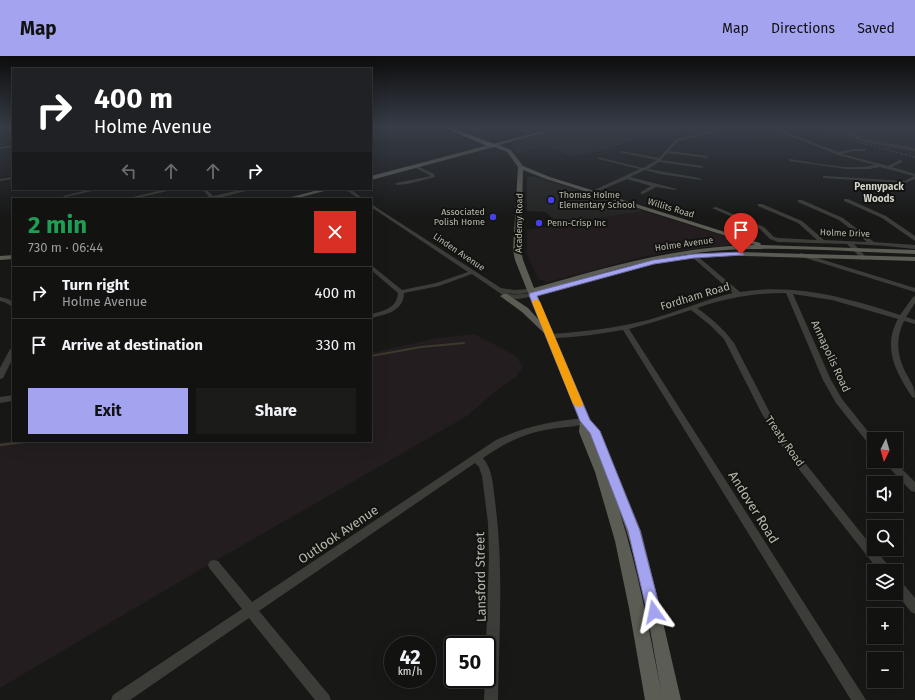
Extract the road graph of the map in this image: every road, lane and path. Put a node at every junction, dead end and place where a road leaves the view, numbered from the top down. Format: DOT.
graph roads {
  1 [pos="449,157"];
  2 [pos="513,157"];
  3 [pos="645,157"];
  4 [pos="662,157"];
  5 [pos="849,157"];
  6 [pos="599,158"];
  7 [pos="659,160"];
  8 [pos="790,160"];
  9 [pos="901,161"];
  10 [pos="415,166"];
  11 [pos="879,166"];
  12 [pos="521,167"];
  13 [pos="702,167"];
  14 [pos="643,168"];
  15 [pos="887,168"];
  16 [pos="540,176"];
  17 [pos="915,176"];
  18 [pos="625,177"];
  19 [pos="825,177"];
  20 [pos="12,178"];
  21 [pos="372,178"];
  22 [pos="520,178"];
  23 [pos="699,179"];
  24 [pos="0,180"];
  25 [pos="398,184"];
  26 [pos="655,185"];
  27 [pos="675,189"];
  28 [pos="95,190"];
  29 [pos="169,190"];
  30 [pos="205,190"];
  31 [pos="247,190"];
  32 [pos="324,190"];
  33 [pos="348,190"];
  34 [pos="593,191"];
  35 [pos="643,193"];
  36 [pos="65,197"];
  37 [pos="131,198"];
  38 [pos="213,198"];
  39 [pos="291,198"];
  40 [pos="360,198"];
  41 [pos="846,200"];
  42 [pos="800,201"];
  43 [pos="760,205"];
  44 [pos="372,206"];
  45 [pos="714,208"];
  46 [pos="915,239"];
  47 [pos="822,242"];
  48 [pos="848,243"];
  49 [pos="873,244"];
  50 [pos="766,247"];
  51 [pos="776,247"];
  52 [pos="915,247"];
  53 [pos="856,250"];
  54 [pos="915,252"];
  55 [pos="690,255"];
  56 [pos="801,255"];
  57 [pos="12,257"];
  58 [pos="0,258"];
  59 [pos="864,258"];
  60 [pos="915,260"];
  61 [pos="372,268"];
  62 [pos="473,272"];
  63 [pos="497,288"];
  64 [pos="915,290"];
  65 [pos="401,292"];
  66 [pos="789,292"];
  67 [pos="532,293"];
  68 [pos="735,295"];
  69 [pos="504,296"];
  70 [pos="915,298"];
  71 [pos="0,299"];
  72 [pos="12,304"];
  73 [pos="692,308"];
  74 [pos="372,316"];
  75 [pos="902,318"];
  76 [pos="915,322"];
  77 [pos="625,328"];
  78 [pos="550,336"];
  79 [pos="12,353"];
  80 [pos="0,376"];
  81 [pos="915,395"];
  82 [pos="12,398"];
  83 [pos="0,400"];
  84 [pos="585,421"];
  85 [pos="867,436"];
  86 [pos="476,457"];
  87 [pos="895,468"];
  88 [pos="915,488"];
  89 [pos="880,564"];
  90 [pos="214,565"];
  91 [pos="903,593"];
  92 [pos="915,608"];
  93 [pos="252,610"];
  94 [pos="118,700"];
  95 [pos="324,700"];
  96 [pos="492,700"];
  97 [pos="654,700"];
  98 [pos="672,700"];
  99 [pos="859,700"];
  1 -- 10 [label="main road"];
  2 -- 12 [label="main road"];
  3 -- 7 [label="street"];
  4 -- 7 [label="street"];
  5 -- 11 [label="street"];
  6 -- 14 [label="street"];
  7 -- 13 [label="street"];
  7 -- 14 [label="street"];
  8 -- 11 [label="street"];
  9 -- 15 [label="street"];
  10 -- 21 [label="main road"];
  10 -- 25 [label="street"];
  11 -- 15 [label="street"];
  12 -- 16 [label="main road, Willits Road"];
  12 -- 22 [label="main road, Academy Road"];
  12 -- 34 [label="main road, Willits Road"];
  14 -- 18 [label="street"];
  14 -- 23 [label="street"];
  15 -- 17 [label="street"];
  16 -- 22 [label="main road"];
  16 -- 34 [label="main road, Willits Road"];
  17 -- 19 [label="street"];
  18 -- 26 [label="street"];
  18 -- 34 [label="street"];
  20 -- 24 [label="street"];
  22 -- 67 [label="main road, Academy Road"];
  26 -- 27 [label="street"];
  26 -- 35 [label="street"];
  28 -- 36 [label="street"];
  29 -- 37 [label="street"];
  30 -- 38 [label="street"];
  31 -- 38 [label="street"];
  32 -- 39 [label="main road"];
  33 -- 40 [label="street"];
  34 -- 50 [label="main road, Willits Road"];
  34 -- 51 [label="main road, Willits Road"];
  41 -- 46 [label="street"];
  42 -- 49 [label="street"];
  43 -- 47 [label="street"];
  44 -- 62 [label="street, Linden Avenue"];
  45 -- 47 [label="street, Holme Drive"];
  47 -- 48 [label="street, Holme Drive"];
  48 -- 49 [label="street, Holme Drive"];
  48 -- 53 [label="street"];
  49 -- 52 [label="street, Holme Drive"];
  50 -- 51 [label="main road, Holme Avenue"];
  50 -- 55 [label="main road, Holme Avenue"];
  50 -- 56 [label="main road, Willits Road"];
  51 -- 53 [label="main road, Holme Avenue"];
  51 -- 56 [label="main road, Willits Road"];
  53 -- 54 [label="main road, Holme Avenue"];
  53 -- 59 [label="street"];
  55 -- 56 [label="main road, Holme Avenue"];
  55 -- 67 [label="main road, Holme Avenue"];
  55 -- 68 [label="street"];
  56 -- 59 [label="main road, Holme Avenue"];
  56 -- 64 [label="street, Willits Road"];
  57 -- 58 [label="main road"];
  59 -- 60 [label="main road, Holme Avenue"];
  61 -- 65 [label="street"];
  62 -- 63 [label="street, Linden Avenue"];
  62 -- 65 [label="street"];
  63 -- 67 [label="street, Linden Avenue"];
  63 -- 69 [label="street, Linden Avenue"];
  65 -- 74 [label="street"];
  66 -- 68 [label="street, Fordham Road"];
  66 -- 75 [label="street, Fordham Road"];
  66 -- 85 [label="street, Annapolis Road"];
  67 -- 69 [label="street"];
  67 -- 78 [label="main road, Academy Road"];
  68 -- 73 [label="street, Fordham Road"];
  69 -- 78 [label="main road"];
  70 -- 75 [label="street"];
  71 -- 72 [label="street"];
  73 -- 77 [label="street, Fordham Road"];
  73 -- 89 [label="street, Treaty Road"];
  75 -- 76 [label="street, Fordham Road"];
  75 -- 81 [label="street"];
  77 -- 78 [label="street, Fordham Road"];
  77 -- 99 [label="street, Andover Road"];
  78 -- 84 [label="main road, Academy Road"];
  79 -- 80 [label="street"];
  82 -- 83 [label="street"];
  84 -- 86 [label="street, Outlook Avenue"];
  84 -- 97 [label="main road, Academy Road"];
  84 -- 98 [label="main road, Academy Road"];
  86 -- 93 [label="street, Outlook Avenue"];
  86 -- 96 [label="street, Lansford Street"];
  87 -- 88 [label="street"];
  90 -- 93 [label="street"];
  91 -- 92 [label="street"];
  93 -- 94 [label="street, Outlook Avenue"];
  93 -- 95 [label="street"];
}
